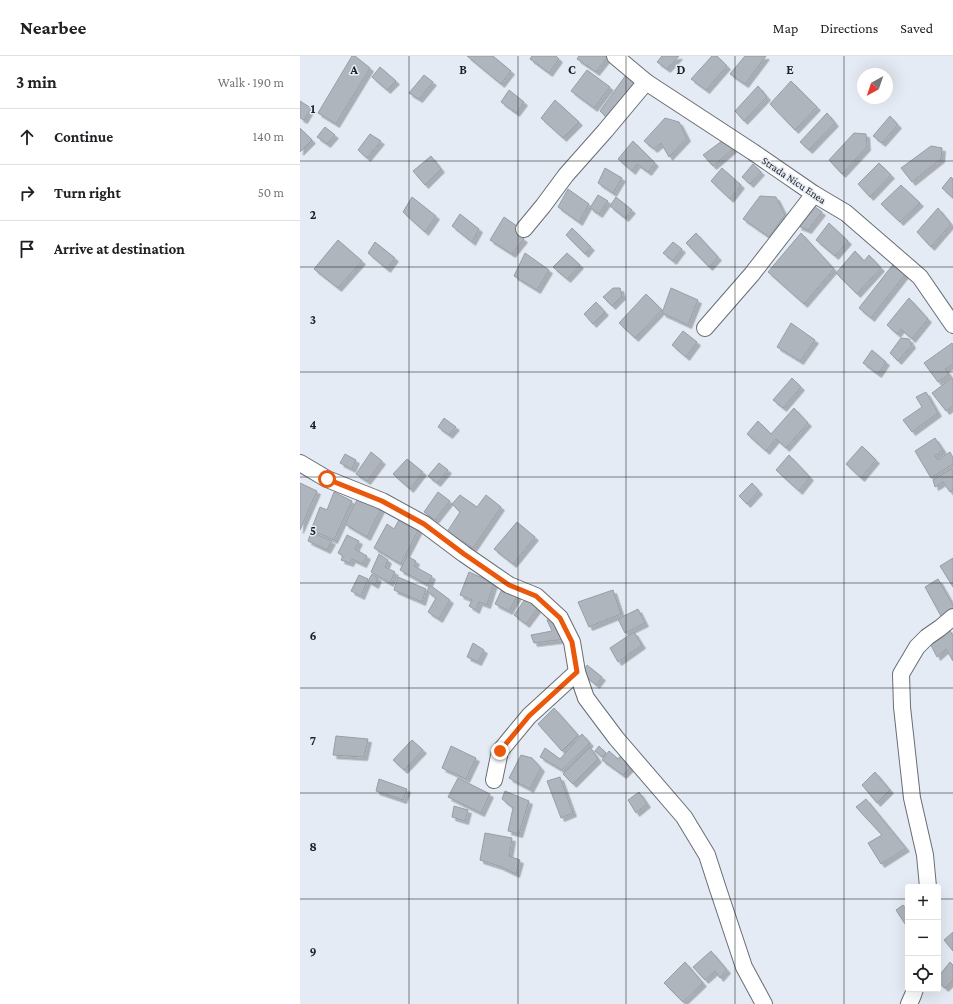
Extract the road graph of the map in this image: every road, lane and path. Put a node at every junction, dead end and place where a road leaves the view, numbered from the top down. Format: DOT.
graph roads {
  1 [pos="615,56"];
  2 [pos="646,82"];
  3 [pos="814,194"];
  4 [pos="524,229"];
  5 [pos="953,326"];
  6 [pos="705,328"];
  7 [pos="300,463"];
  8 [pos="953,617"];
  9 [pos="577,672"];
  10 [pos="494,780"];
  11 [pos="928,884"];
  12 [pos="914,992"];
  13 [pos="764,1004"];
  14 [pos="909,1004"];
  1 -- 2 [label="street, Strada Nicu Enea"];
  2 -- 3 [label="street, Strada Nicu Enea"];
  2 -- 4 [label="street"];
  3 -- 5 [label="street, Strada Nicu Enea"];
  3 -- 6 [label="street"];
  7 -- 9 [label="street"];
  8 -- 11 [label="street"];
  9 -- 10 [label="street"];
  9 -- 13 [label="street"];
  12 -- 14 [label="street"];
}
